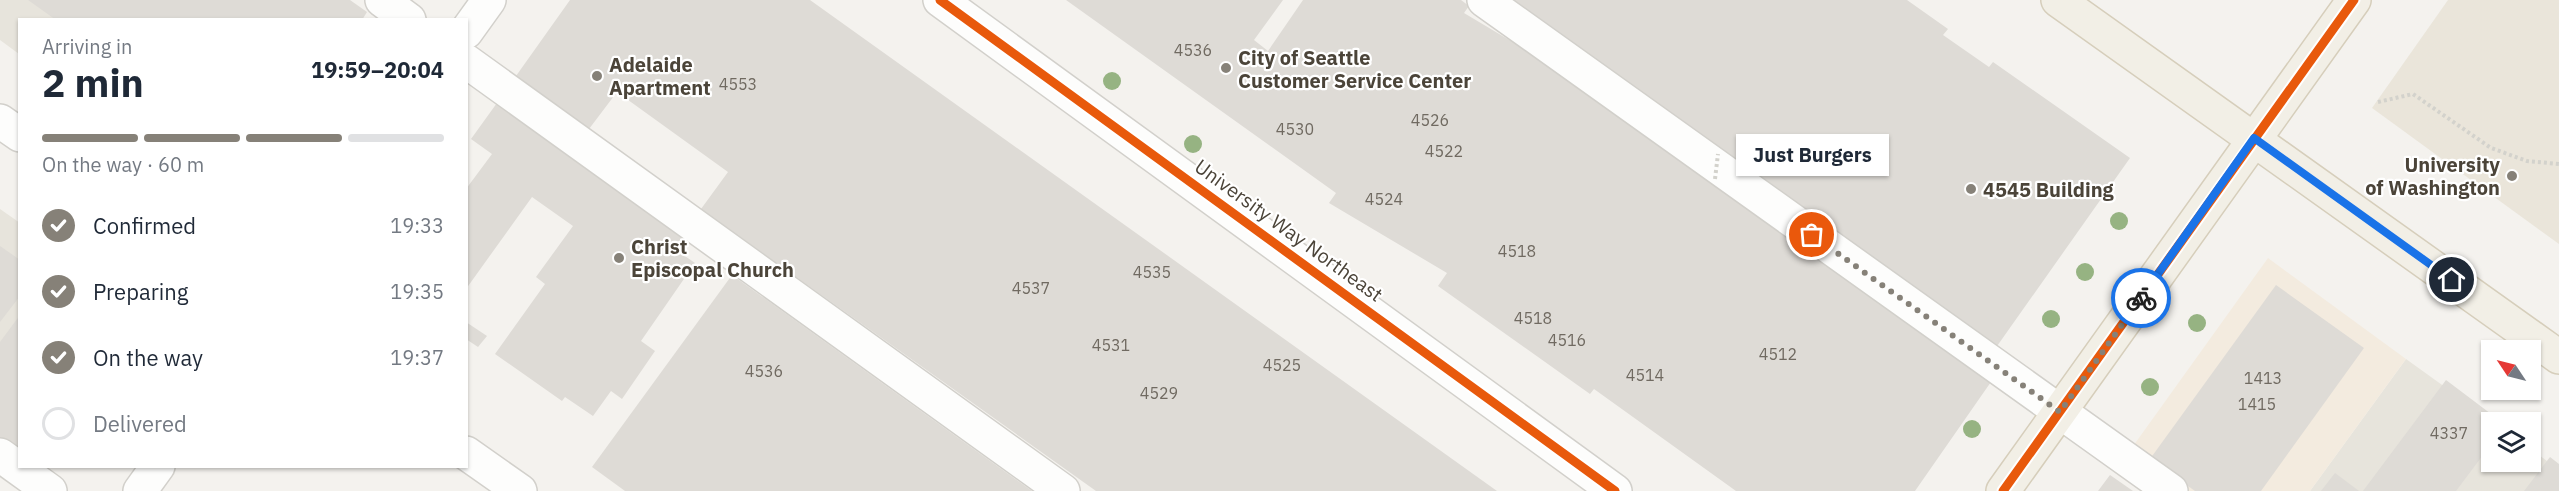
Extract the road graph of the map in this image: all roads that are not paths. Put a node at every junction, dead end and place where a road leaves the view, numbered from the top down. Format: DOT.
graph roads {
  1 [pos="382,0"];
  2 [pos="489,0"];
  3 [pos="940,0"];
  4 [pos="1484,0"];
  5 [pos="2058,0"];
  6 [pos="2354,0"];
  7 [pos="406,18"];
  8 [pos="468,29"];
  9 [pos="468,62"];
  10 [pos="0,121"];
  11 [pos="18,134"];
  12 [pos="2254,138"];
  13 [pos="2559,357"];
  14 [pos="2060,412"];
  15 [pos="468,454"];
  16 [pos="0,455"];
  17 [pos="18,468"];
  18 [pos="18,468"];
  19 [pos="157,468"];
  20 [pos="50,491"];
  21 [pos="140,491"];
  22 [pos="520,491"];
  23 [pos="1064,491"];
  24 [pos="1615,491"];
  25 [pos="2003,491"];
  26 [pos="2170,491"];
  1 -- 7 [label="street"];
  2 -- 8 [label="street"];
  3 -- 24 [label="street, University Way Northeast"];
  4 -- 14 [label="street"];
  5 -- 12 [label="main road"];
  6 -- 12 [label="main road"];
  9 -- 23 [label="street"];
  10 -- 11 [label="street"];
  12 -- 13 [label="main road"];
  12 -- 14 [label="main road"];
  14 -- 25 [label="main road"];
  14 -- 26 [label="street"];
  15 -- 22 [label="street"];
  16 -- 18 [label="street"];
  17 -- 20 [label="street"];
  19 -- 21 [label="street"];
}
